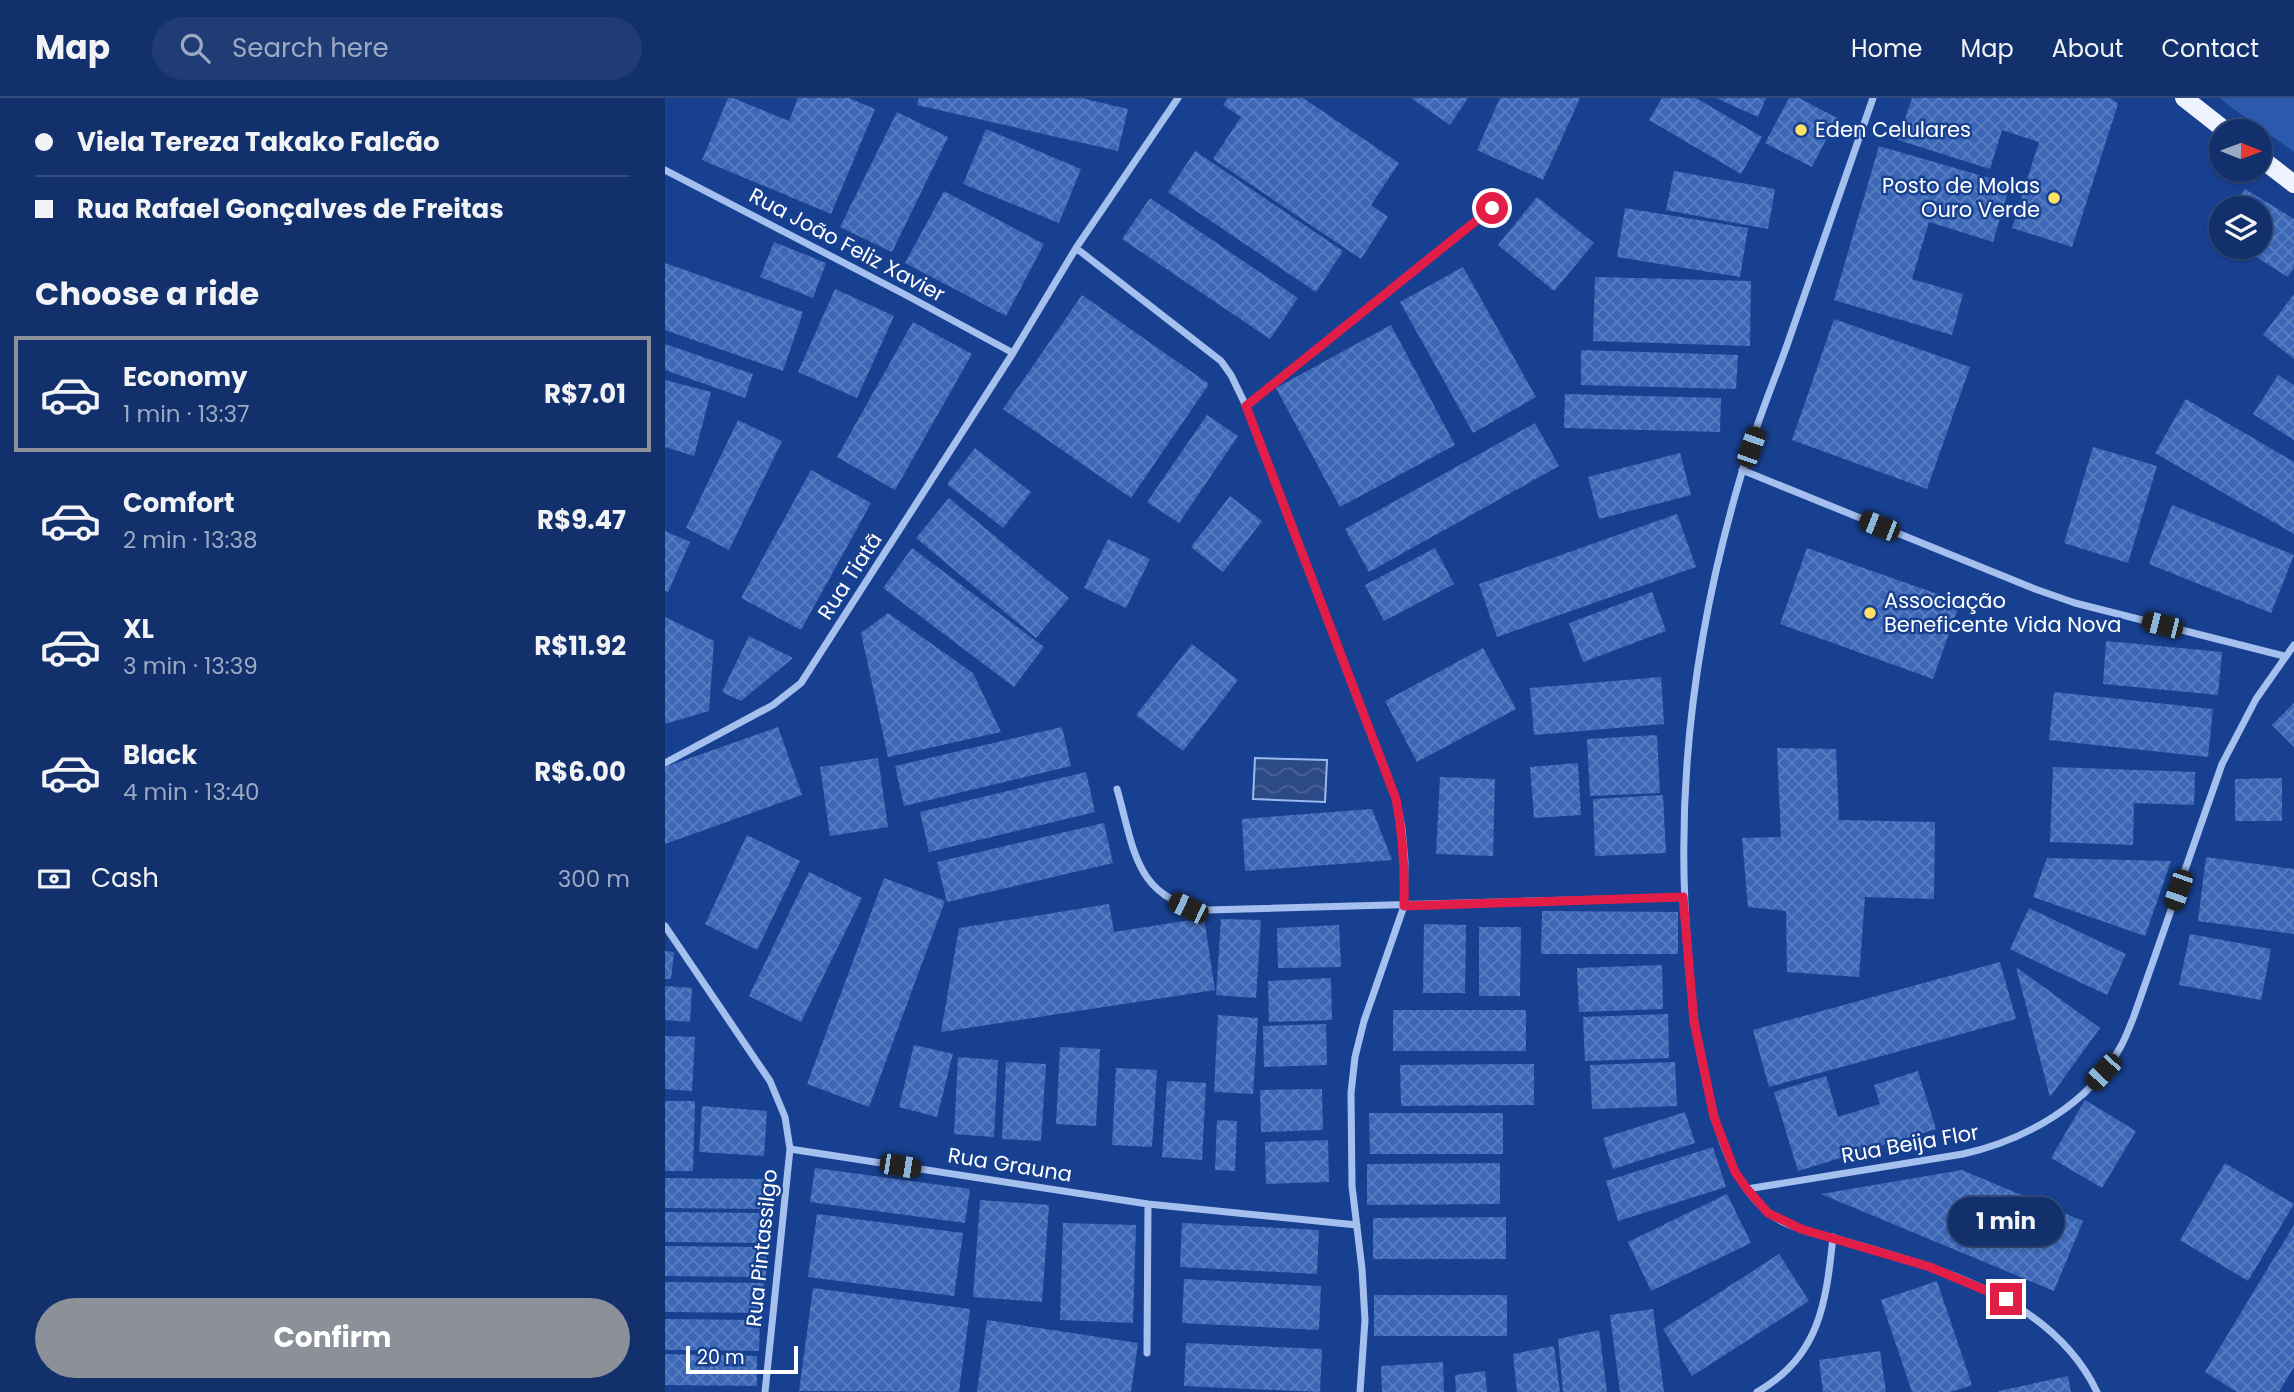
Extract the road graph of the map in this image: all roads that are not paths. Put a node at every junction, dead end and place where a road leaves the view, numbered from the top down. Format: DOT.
graph roads {
  1 [pos="1178,98"];
  2 [pos="1873,98"];
  3 [pos="2184,98"];
  4 [pos="2211,119"];
  5 [pos="2272,167"];
  6 [pos="665,170"];
  7 [pos="2294,184"];
  8 [pos="1492,208"];
  9 [pos="1076,248"];
  10 [pos="1013,353"];
  11 [pos="1246,406"];
  12 [pos="1742,470"];
  13 [pos="2294,645"];
  14 [pos="2284,656"];
  15 [pos="665,763"];
  16 [pos="1117,789"];
  17 [pos="1683,897"];
  18 [pos="1404,906"];
  19 [pos="665,926"];
  20 [pos="790,1149"];
  21 [pos="1747,1189"];
  22 [pos="1148,1204"];
  23 [pos="1357,1225"];
  24 [pos="1833,1237"];
  25 [pos="1147,1353"];
  26 [pos="765,1392"];
  27 [pos="1360,1392"];
  28 [pos="1757,1392"];
  29 [pos="2097,1392"];
  1 -- 9 [label="street"];
  2 -- 12 [label="street"];
  3 -- 4 [label="main road"];
  5 -- 7 [label="main road"];
  6 -- 10 [label="street, Rua João Feliz Xavier"];
  8 -- 11 [label="street"];
  9 -- 10 [label="street, Rua Tiatã"];
  9 -- 11 [label="street"];
  10 -- 15 [label="street, Rua Tiatã"];
  11 -- 18 [label="street"];
  12 -- 14 [label="street"];
  12 -- 17 [label="street"];
  13 -- 14 [label="street, Rua Beija Flor"];
  14 -- 21 [label="street, Rua Beija Flor"];
  16 -- 18 [label="street"];
  17 -- 18 [label="street"];
  17 -- 21 [label="street"];
  18 -- 23 [label="street"];
  19 -- 20 [label="street"];
  20 -- 22 [label="street, Rua Grauna"];
  20 -- 26 [label="street, Rua Pintassilgo"];
  21 -- 24 [label="street"];
  22 -- 23 [label="street, Rua Grauna"];
  22 -- 25 [label="street"];
  23 -- 27 [label="street"];
  24 -- 28 [label="street"];
  24 -- 29 [label="street"];
}
